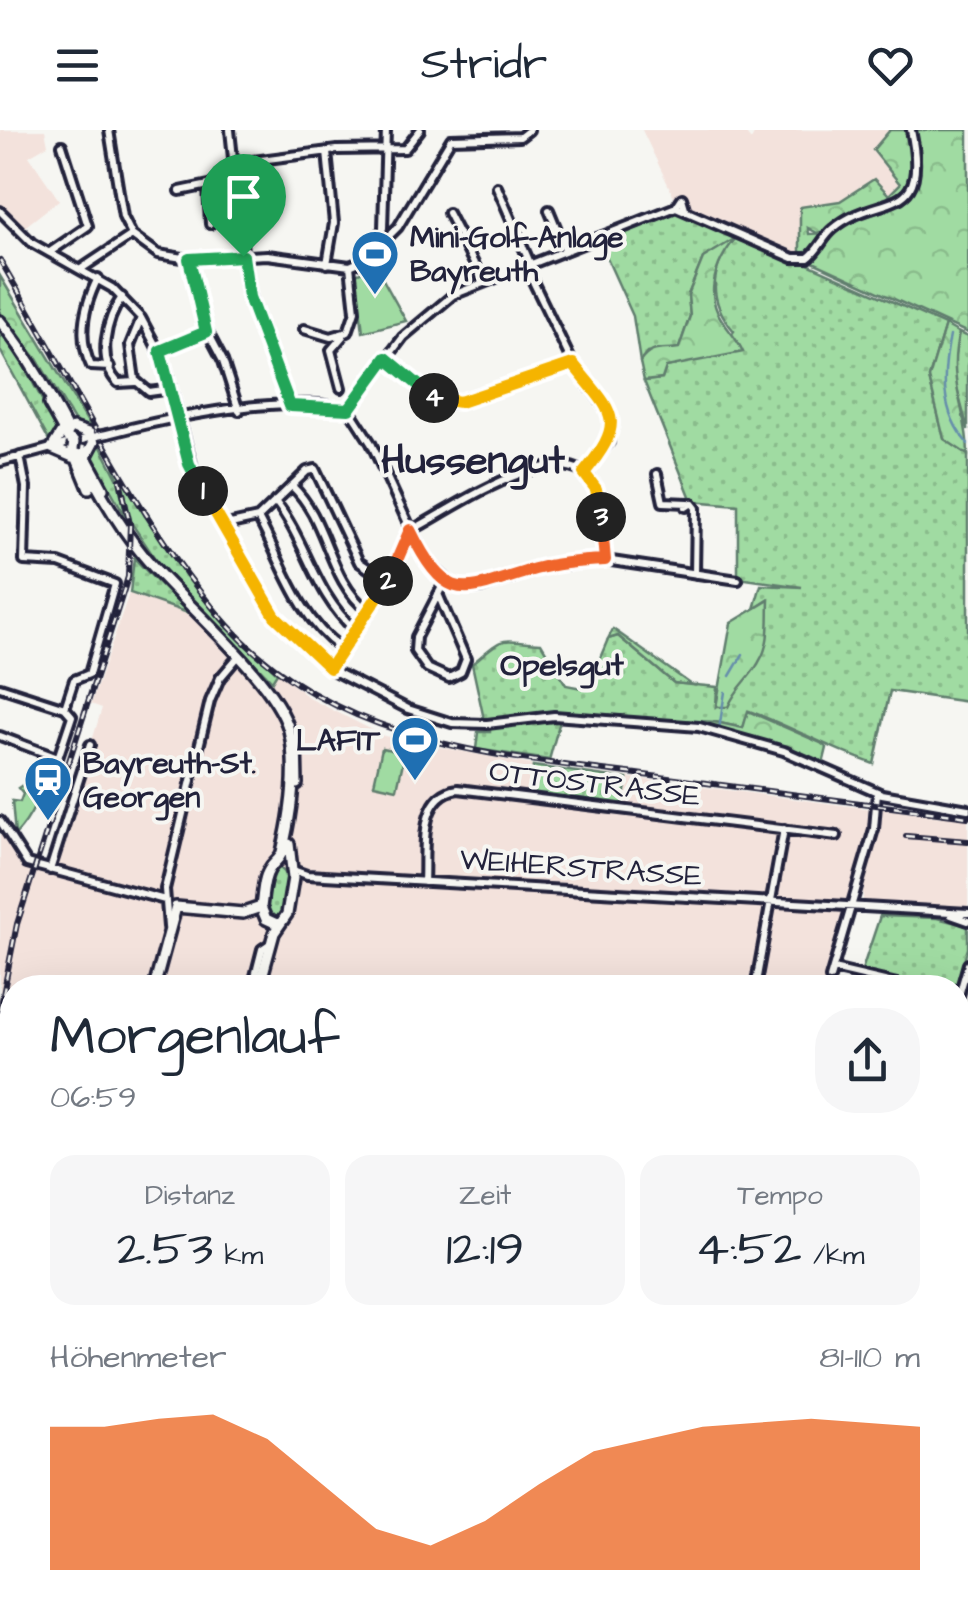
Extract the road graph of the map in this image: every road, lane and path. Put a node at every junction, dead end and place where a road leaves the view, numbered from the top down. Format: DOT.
graph roads {
  1 [pos="109,130"];
  2 [pos="230,130"];
  3 [pos="386,130"];
  4 [pos="420,130"];
  5 [pos="529,130"];
  6 [pos="912,130"];
  7 [pos="386,149"];
  8 [pos="60,150"];
  9 [pos="327,152"];
  10 [pos="237,164"];
  11 [pos="238,179"];
  12 [pos="208,185"];
  13 [pos="497,188"];
  14 [pos="180,191"];
  15 [pos="550,210"];
  16 [pos="0,212"];
  17 [pos="448,213"];
  18 [pos="210,224"];
  19 [pos="132,234"];
  20 [pos="565,248"];
  21 [pos="376,249"];
  22 [pos="49,253"];
  23 [pos="243,256"];
  24 [pos="189,259"];
  25 [pos="327,264"];
  26 [pos="527,264"];
  27 [pos="350,266"];
  28 [pos="81,269"];
  29 [pos="98,278"];
  30 [pos="483,281"];
  31 [pos="122,297"];
  32 [pos="142,318"];
  33 [pos="0,321"];
  34 [pos="304,329"];
  35 [pos="206,332"];
  36 [pos="344,336"];
  37 [pos="15,340"];
  38 [pos="160,351"];
  39 [pos="386,358"];
  40 [pos="573,364"];
  41 [pos="110,367"];
  42 [pos="136,382"];
  43 [pos="342,388"];
  44 [pos="171,389"];
  45 [pos="290,406"];
  46 [pos="349,409"];
  47 [pos="240,411"];
  48 [pos="177,418"];
  49 [pos="102,435"];
  50 [pos="73,442"];
  51 [pos="52,448"];
  52 [pos="20,456"];
  53 [pos="87,457"];
  54 [pos="0,462"];
  55 [pos="584,473"];
  56 [pos="657,474"];
  57 [pos="292,486"];
  58 [pos="275,501"];
  59 [pos="258,518"];
  60 [pos="226,525"];
  61 [pos="410,530"];
  62 [pos="605,560"];
  63 [pos="695,574"];
  64 [pos="738,580"];
  65 [pos="444,581"];
  66 [pos="166,582"];
  67 [pos="388,582"];
  68 [pos="438,594"];
  69 [pos="368,611"];
  70 [pos="200,618"];
  71 [pos="354,629"];
  72 [pos="341,648"];
  73 [pos="238,658"];
  74 [pos="330,668"];
  75 [pos="0,688"];
  76 [pos="64,708"];
  77 [pos="0,736"];
  78 [pos="90,744"];
  79 [pos="877,792"];
  80 [pos="289,802"];
  81 [pos="968,809"];
  82 [pos="293,814"];
  83 [pos="0,821"];
  84 [pos="784,829"];
  85 [pos="836,836"];
  86 [pos="288,854"];
  87 [pos="276,863"];
  88 [pos="290,867"];
  89 [pos="50,870"];
  90 [pos="306,875"];
  91 [pos="424,882"];
  92 [pos="292,886"];
  93 [pos="165,904"];
  94 [pos="771,904"];
  95 [pos="260,907"];
  96 [pos="853,910"];
  97 [pos="968,917"];
  98 [pos="281,923"];
  99 [pos="167,936"];
  100 [pos="833,969"];
  101 [pos="157,975"];
  102 [pos="260,975"];
  103 [pos="757,975"];
  104 [pos="831,975"];
  105 [pos="859,975"];
  1 -- 19 [label="street"];
  2 -- 10 [label="street"];
  3 -- 7 [label="street"];
  4 -- 7 [label="street"];
  5 -- 21 [label="street"];
  6 -- 20 [label="street"];
  7 -- 9 [label="street"];
  7 -- 21 [label="street"];
  8 -- 22 [label="street"];
  9 -- 10 [label="street"];
  9 -- 25 [label="street"];
  10 -- 11 [label="street"];
  11 -- 12 [label="street"];
  11 -- 23 [label="street"];
  12 -- 14 [label="street"];
  12 -- 18 [label="street"];
  13 -- 26 [label="street"];
  15 -- 20 [label="street"];
  16 -- 22 [label="street"];
  17 -- 30 [label="street"];
  19 -- 24 [label="street"];
  19 -- 28 [label="street"];
  20 -- 26 [label="street"];
  21 -- 27 [label="street"];
  22 -- 28 [label="street"];
  23 -- 24 [label="street"];
  23 -- 25 [label="street"];
  23 -- 45 [label="street"];
  24 -- 35 [label="street"];
  25 -- 27 [label="street"];
  26 -- 30 [label="street"];
  26 -- 40 [label="street"];
  27 -- 36 [label="street"];
  28 -- 29 [label="street"];
  29 -- 31 [label="street"];
  29 -- 41 [label="street"];
  30 -- 39 [label="street"];
  31 -- 32 [label="street"];
  31 -- 41 [label="street"];
  32 -- 38 [label="street"];
  32 -- 42 [label="street"];
  33 -- 37 [label="main road"];
  34 -- 36 [label="street"];
  35 -- 38 [label="street"];
  35 -- 47 [label="street"];
  36 -- 43 [label="street"];
  37 -- 50 [label="main road"];
  37 -- 50 [label="main road"];
  38 -- 44 [label="street"];
  39 -- 40 [label="street"];
  39 -- 46 [label="street"];
  40 -- 55 [label="street"];
  41 -- 42 [label="street"];
  42 -- 44 [label="street"];
  44 -- 48 [label="street"];
  45 -- 46 [label="street"];
  45 -- 47 [label="street"];
  46 -- 61 [label="street"];
  47 -- 48 [label="street"];
  48 -- 49 [label="street"];
  48 -- 60 [label="street"];
  49 -- 50 [label="main road"];
  49 -- 53 [label="main road"];
  50 -- 51 [label="main road"];
  50 -- 51 [label="main road"];
  50 -- 53 [label="main road"];
  50 -- 66 [label="main road"];
  51 -- 52 [label="street"];
  52 -- 54 [label="street"];
  52 -- 76 [label="street"];
  53 -- 66 [label="main road"];
  55 -- 61 [label="street"];
  55 -- 62 [label="street"];
  56 -- 63 [label="street"];
  57 -- 58 [label="street"];
  57 -- 67 [label="street"];
  57 -- 69 [label="street"];
  58 -- 59 [label="street"];
  58 -- 71 [label="street"];
  59 -- 60 [label="street"];
  59 -- 72 [label="street"];
  60 -- 74 [label="street"];
  61 -- 65 [label="street"];
  61 -- 67 [label="street"];
  62 -- 63 [label="street"];
  62 -- 65 [label="street"];
  63 -- 64 [label="street"];
  65 -- 68 [label="street"];
  66 -- 70 [label="main road"];
  67 -- 69 [label="street"];
  68 -- 68 [label="street"];
  69 -- 71 [label="street"];
  70 -- 73 [label="main road"];
  70 -- 82 [label="main road"];
  71 -- 72 [label="street"];
  72 -- 74 [label="street"];
  73 -- 80 [label="main road"];
  73 -- 93 [label="street"];
  74 -- 79 [label="street"];
  75 -- 76 [label="street"];
  76 -- 77 [label="street"];
  78 -- 89 [label="street"];
  79 -- 81 [label="street"];
  79 -- 96 [label="street"];
  80 -- 82 [label="main road"];
  80 -- 87 [label="main road"];
  82 -- 86 [label="main road"];
  83 -- 89 [label="street"];
  84 -- 85 [label="street, OTTOSTRASSE"];
  84 -- 91 [label="street, OTTOSTRASSE"];
  84 -- 94 [label="street"];
  86 -- 88 [label="main road"];
  86 -- 90 [label="street"];
  87 -- 88 [label="main road"];
  87 -- 95 [label="main road"];
  88 -- 90 [label="street, WEIHERSTRASSE"];
  88 -- 92 [label="main road"];
  89 -- 93 [label="street"];
  90 -- 91 [label="street, WEIHERSTRASSE"];
  90 -- 92 [label="street"];
  91 -- 94 [label="street, WEIHERSTRASSE"];
  92 -- 98 [label="main road"];
  93 -- 99 [label="street"];
  94 -- 96 [label="street, WEIHERSTRASSE"];
  94 -- 103 [label="street"];
  95 -- 98 [label="main road"];
  95 -- 99 [label="main road"];
  96 -- 97 [label="street, WEIHERSTRASSE"];
  96 -- 100 [label="street"];
  98 -- 102 [label="main road"];
  99 -- 101 [label="main road"];
  100 -- 104 [label="street"];
  100 -- 105 [label="street"];
}
